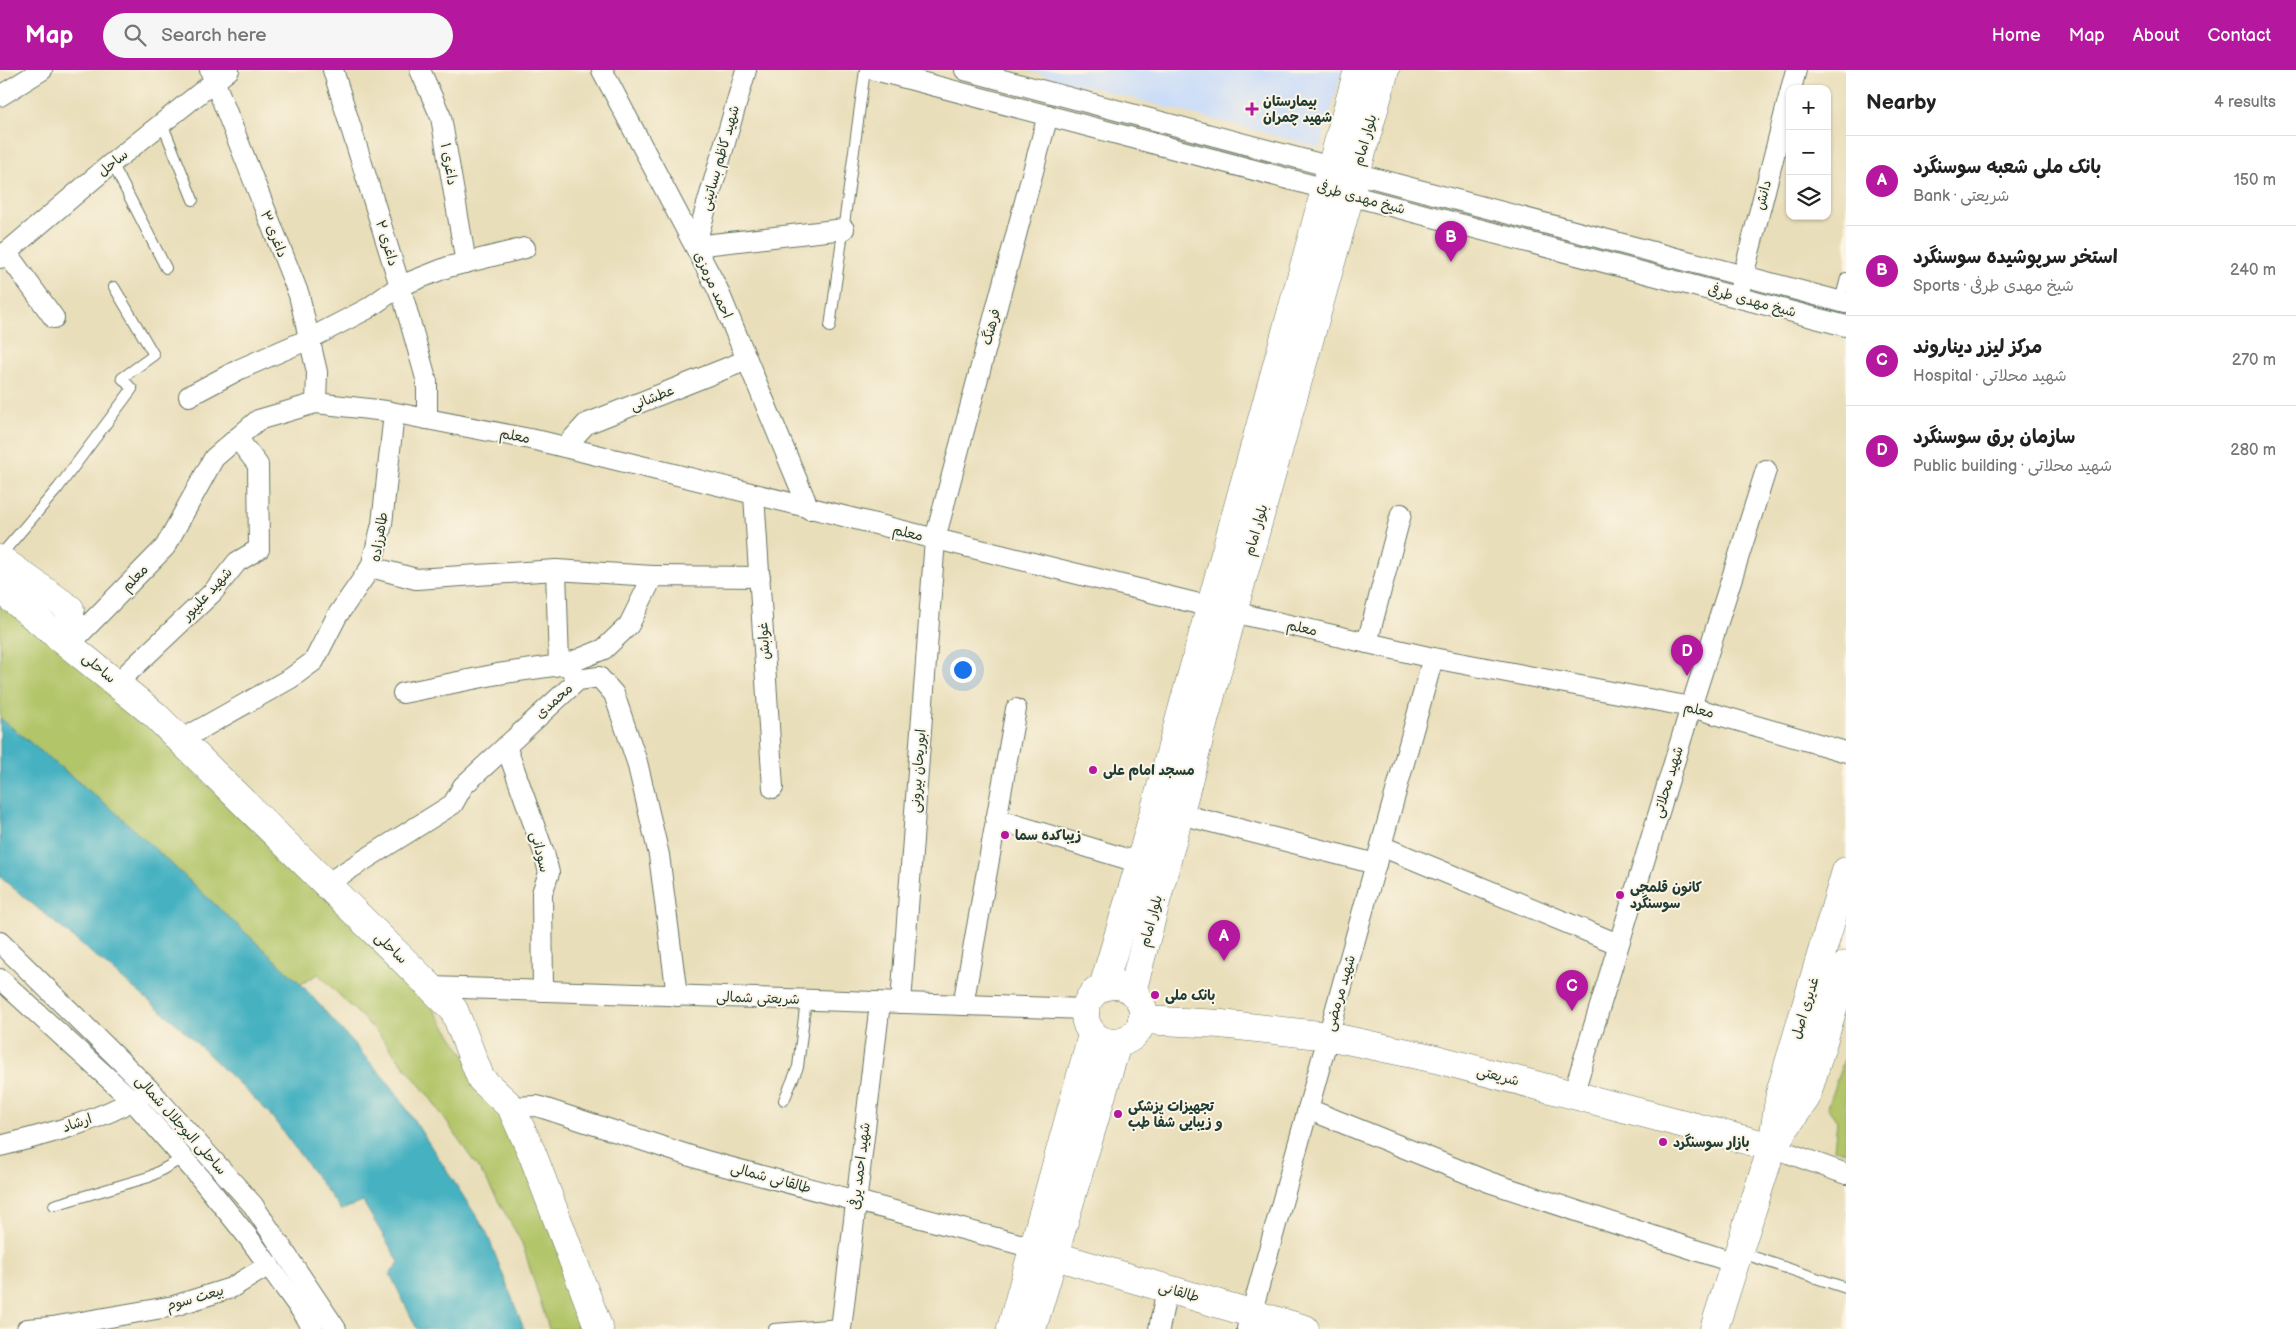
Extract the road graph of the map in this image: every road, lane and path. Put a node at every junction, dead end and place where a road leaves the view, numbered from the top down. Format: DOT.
graph roads {
  1 [pos="42,70"];
  2 [pos="333,70"];
  3 [pos="420,70"];
  4 [pos="602,70"];
  5 [pos="746,70"];
  6 [pos="865,70"];
  7 [pos="875,70"];
  8 [pos="965,70"];
  9 [pos="1358,70"];
  10 [pos="1385,70"];
  11 [pos="1796,70"];
  12 [pos="217,74"];
  13 [pos="1792,85"];
  14 [pos="0,96"];
  15 [pos="1786,108"];
  16 [pos="1048,115"];
  17 [pos="162,123"];
  18 [pos="112,163"];
  19 [pos="1341,181"];
  20 [pos="193,200"];
  21 [pos="844,229"];
  22 [pos="1624,244"];
  23 [pos="694,246"];
  24 [pos="526,248"];
  25 [pos="3,255"];
  26 [pos="466,263"];
  27 [pos="1619,266"];
  28 [pos="166,268"];
  29 [pos="1742,276"];
  30 [pos="1846,278"];
  31 [pos="400,286"];
  32 [pos="114,287"];
  33 [pos="1737,297"];
  34 [pos="1843,302"];
  35 [pos="54,318"];
  36 [pos="1846,326"];
  37 [pos="830,327"];
  38 [pos="309,339"];
  39 [pos="747,360"];
  40 [pos="189,396"];
  41 [pos="316,403"];
  42 [pos="394,413"];
  43 [pos="427,419"];
  44 [pos="237,438"];
  45 [pos="565,447"];
  46 [pos="1766,470"];
  47 [pos="754,495"];
  48 [pos="808,508"];
  49 [pos="1401,514"];
  50 [pos="934,539"];
  51 [pos="0,558"];
  52 [pos="371,567"];
  53 [pos="556,570"];
  54 [pos="653,576"];
  55 [pos="760,578"];
  56 [pos="0,589"];
  57 [pos="1222,609"];
  58 [pos="1367,642"];
  59 [pos="70,644"];
  60 [pos="1433,658"];
  61 [pos="568,669"];
  62 [pos="117,683"];
  63 [pos="403,693"];
  64 [pos="1691,707"];
  65 [pos="1016,709"];
  66 [pos="181,740"];
  67 [pos="506,746"];
  68 [pos="1846,752"];
  69 [pos="773,788"];
  70 [pos="1180,814"];
  71 [pos="996,819"];
  72 [pos="1378,855"];
  73 [pos="1140,863"];
  74 [pos="1846,871"];
  75 [pos="326,884"];
  76 [pos="0,942"];
  77 [pos="1618,944"];
  78 [pos="1846,965"];
  79 [pos="1,982"];
  80 [pos="431,987"];
  81 [pos="1104,987"];
  82 [pos="543,991"];
  83 [pos="1132,992"];
  84 [pos="677,996"];
  85 [pos="806,1000"];
  86 [pos="880,1003"];
  87 [pos="901,1003"];
  88 [pos="963,1005"];
  89 [pos="1142,1020"];
  90 [pos="1098,1029"];
  91 [pos="1328,1036"];
  92 [pos="150,1090"];
  93 [pos="1572,1095"];
  94 [pos="784,1100"];
  95 [pos="133,1101"];
  96 [pos="511,1107"];
  97 [pos="1308,1109"];
  98 [pos="0,1146"];
  99 [pos="1772,1147"];
  100 [pos="183,1158"];
  101 [pos="1846,1174"];
  102 [pos="856,1200"];
  103 [pos="54,1204"];
  104 [pos="1043,1252"];
  105 [pos="1737,1258"];
  106 [pos="269,1265"];
  107 [pos="1846,1288"];
  108 [pos="1168,1289"];
  109 [pos="1249,1321"];
  110 [pos="841,1326"];
  111 [pos="27,1329"];
  112 [pos="313,1329"];
  113 [pos="336,1329"];
  114 [pos="599,1329"];
  115 [pos="774,1329"];
  116 [pos="1011,1329"];
  117 [pos="1032,1329"];
  118 [pos="1159,1329"];
  119 [pos="1305,1329"];
  120 [pos="1714,1329"];
  1 -- 14 [label="street"];
  2 -- 31 [label="street, داغری ۲"];
  3 -- 26 [label="street, داغری ۱"];
  4 -- 23 [label="street, احمد مرمزی"];
  5 -- 23 [label="street, شهید کاظم بساتینی"];
  6 -- 21 [label="lane"];
  7 -- 16 [label="street, شیخ مهدی طرفی"];
  8 -- 19 [label="street, شیخ مهدی طرفی"];
  9 -- 19 [label="main road, بلوار امام"];
  10 -- 19 [label="main road, بلوار امام"];
  11 -- 13 [label="street"];
  12 -- 17 [label="street, ساحل"];
  12 -- 38 [label="street, داغری ۳"];
  15 -- 29 [label="street, دانش"];
  16 -- 19 [label="street, شیخ مهدی طرفی"];
  16 -- 50 [label="street, فرهنگ"];
  17 -- 18 [label="street, ساحل"];
  17 -- 20 [label="lane"];
  18 -- 25 [label="street, ساحل"];
  18 -- 28 [label="lane"];
  19 -- 22 [label="street, شیخ مهدی طرفی"];
  19 -- 27 [label="street, شیخ مهدی طرفی"];
  19 -- 57 [label="main road, بلوار امام"];
  21 -- 23 [label="street"];
  21 -- 37 [label="lane"];
  22 -- 27 [label="street"];
  22 -- 29 [label="street, شیخ مهدی طرفی"];
  23 -- 39 [label="street, احمد مرمزی"];
  24 -- 26 [label="street"];
  25 -- 35 [label="street"];
  26 -- 31 [label="street"];
  27 -- 33 [label="street, شیخ مهدی طرفی"];
  29 -- 33 [label="street, دانش"];
  29 -- 34 [label="street, شیخ مهدی طرفی"];
  30 -- 34 [label="lane"];
  31 -- 38 [label="street"];
  31 -- 43 [label="street, داغری ۲"];
  32 -- 51 [label="lane"];
  33 -- 36 [label="street, شیخ مهدی طرفی"];
  38 -- 40 [label="street"];
  38 -- 41 [label="street, داغری ۳"];
  39 -- 45 [label="street, عطشانی"];
  39 -- 48 [label="street, احمد مرمزی"];
  41 -- 42 [label="street, معلم"];
  41 -- 44 [label="street, معلم"];
  42 -- 43 [label="street, معلم"];
  42 -- 52 [label="street, طاهرزاده"];
  43 -- 45 [label="street, معلم"];
  44 -- 59 [label="street, معلم"];
  44 -- 62 [label="street, شهید علیپور"];
  45 -- 47 [label="street, معلم"];
  46 -- 64 [label="street, شهید محلاتی"];
  47 -- 48 [label="street, معلم"];
  47 -- 55 [label="street, غوابش"];
  48 -- 50 [label="street, معلم"];
  49 -- 58 [label="street"];
  50 -- 57 [label="street, معلم"];
  50 -- 87 [label="street, ابوریحان بیرونی"];
  51 -- 59 [label="main road, ساحلی"];
  52 -- 53 [label="street, طاهرزاده"];
  52 -- 66 [label="street"];
  53 -- 54 [label="street, طاهرزاده"];
  53 -- 61 [label="street"];
  54 -- 55 [label="street, طاهرزاده"];
  54 -- 61 [label="street"];
  55 -- 69 [label="street, غوابش"];
  56 -- 59 [label="main road, ساحلی"];
  57 -- 58 [label="street, معلم"];
  57 -- 70 [label="main road, بلوار امام"];
  57 -- 73 [label="main road, بلوار امام"];
  58 -- 60 [label="street, معلم"];
  59 -- 62 [label="main road, ساحلی"];
  60 -- 64 [label="street, معلم"];
  60 -- 72 [label="street, شهید مرمضی"];
  61 -- 63 [label="street"];
  61 -- 67 [label="street, محمدی"];
  61 -- 84 [label="street, محمدی"];
  62 -- 66 [label="main road, ساحلی"];
  64 -- 68 [label="street, معلم"];
  64 -- 77 [label="street, شهید محلاتی"];
  65 -- 71 [label="street"];
  66 -- 75 [label="main road, ساحلی"];
  67 -- 75 [label="street, محمدی"];
  67 -- 82 [label="street, سودانی"];
  70 -- 72 [label="street"];
  70 -- 83 [label="main road, بلوار امام"];
  71 -- 73 [label="street"];
  71 -- 88 [label="street"];
  72 -- 77 [label="street"];
  72 -- 91 [label="street, شهید مرمضی"];
  73 -- 81 [label="main road, بلوار امام"];
  74 -- 99 [label="main road, غدیری اصل"];
  75 -- 80 [label="main road, ساحلی"];
  76 -- 92 [label="street, ساحلی البوجلال شمالی"];
  77 -- 93 [label="street, شهید محلاتی"];
  78 -- 99 [label="main road, غدیری اصل"];
  79 -- 95 [label="street, ساحلی البوجلال شمالی"];
  80 -- 82 [label="street, شریعتی شمالی"];
  80 -- 96 [label="main road, ساحلی"];
  81 -- 83 [label="main road"];
  81 -- 90 [label="main road"];
  82 -- 84 [label="street, شریعتی شمالی"];
  83 -- 89 [label="main road"];
  84 -- 85 [label="street, شریعتی شمالی"];
  85 -- 86 [label="street, شریعتی شمالی"];
  85 -- 94 [label="lane"];
  86 -- 87 [label="street, شریعتی شمالی"];
  86 -- 102 [label="street, شهید احمد یرفی"];
  87 -- 88 [label="street, شریعتی شمالی"];
  88 -- 90 [label="street, شریعتی شمالی"];
  89 -- 90 [label="main road"];
  89 -- 91 [label="main road, شریعتی"];
  90 -- 104 [label="main road"];
  91 -- 93 [label="main road, شریعتی"];
  91 -- 97 [label="street, شهید مرمضی"];
  92 -- 95 [label="street, ارشاد"];
  92 -- 113 [label="street, ساحلی البوجلال شمالی"];
  93 -- 99 [label="main road, شریعتی"];
  95 -- 98 [label="street, ارشاد"];
  95 -- 100 [label="street, ساحلی البوجلال شمالی"];
  96 -- 102 [label="street, طالقانی شمالی"];
  96 -- 114 [label="main road, ساحلی"];
  97 -- 105 [label="street"];
  97 -- 109 [label="street, شهید مرمضی"];
  99 -- 101 [label="street, شریعتی"];
  99 -- 105 [label="main road, غدیری اصل"];
  100 -- 103 [label="lane"];
  100 -- 106 [label="street, ساحلی البوجلال شمالی"];
  102 -- 104 [label="street, طالقانی شمالی"];
  102 -- 110 [label="street, شهید احمد یرفی"];
  104 -- 108 [label="main road, طالقانی"];
  104 -- 116 [label="main road"];
  104 -- 117 [label="main road"];
  105 -- 107 [label="lane"];
  105 -- 120 [label="main road, غدیری اصل"];
  106 -- 111 [label="street, بیعت سوم"];
  106 -- 112 [label="street, ساحلی البوجلال شمالی"];
  108 -- 109 [label="main road, طالقانی"];
  108 -- 118 [label="street"];
  109 -- 119 [label="main road, طالقانی"];
  110 -- 115 [label="lane"];
}
